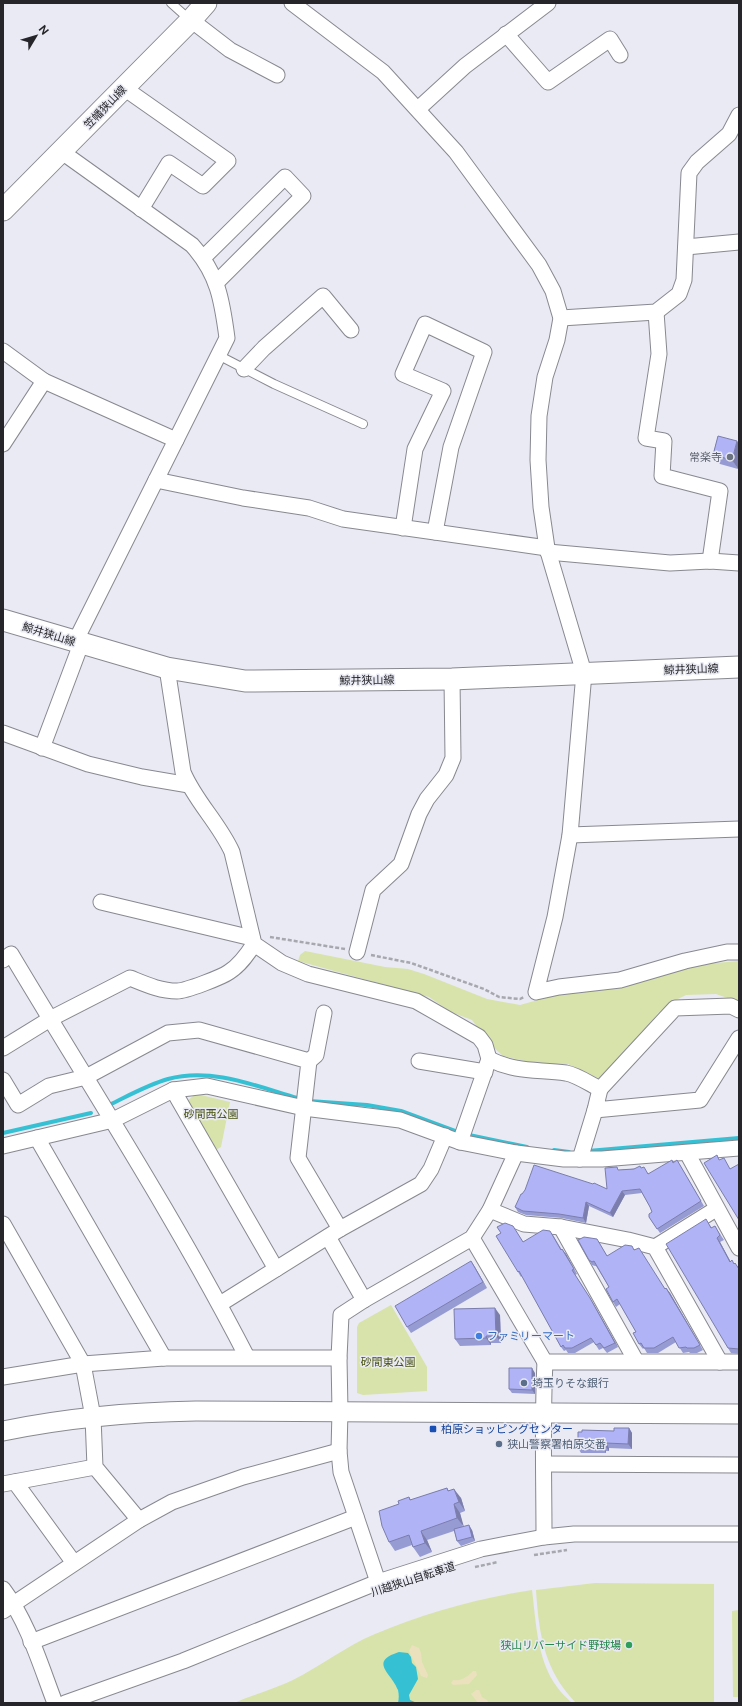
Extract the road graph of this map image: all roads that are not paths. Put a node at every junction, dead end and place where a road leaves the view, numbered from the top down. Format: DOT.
graph roads {
  1 [pos="171,3"];
  2 [pos="206,3"];
  3 [pos="292,3"];
  4 [pos="548,3"];
  5 [pos="191,20"];
  6 [pos="506,34"];
  7 [pos="620,55"];
  8 [pos="277,75"];
  9 [pos="124,88"];
  10 [pos="418,109"];
  11 [pos="739,115"];
  12 [pos="62,152"];
  13 [pos="141,209"];
  14 [pos="3,210"];
  15 [pos="739,242"];
  16 [pos="686,247"];
  17 [pos="203,258"];
  18 [pos="216,283"];
  19 [pos="656,312"];
  20 [pos="561,318"];
  21 [pos="351,330"];
  22 [pos="3,351"];
  23 [pos="218,355"];
  24 [pos="244,368"];
  25 [pos="44,381"];
  26 [pos="364,424"];
  27 [pos="176,440"];
  28 [pos="3,444"];
  29 [pos="156,480"];
  30 [pos="403,528"];
  31 [pos="436,532"];
  32 [pos="548,550"];
  33 [pos="710,561"];
  34 [pos="739,563"];
  35 [pos="3,620"];
  36 [pos="78,643"];
  37 [pos="739,667"];
  38 [pos="167,668"];
  39 [pos="584,673"];
  40 [pos="452,679"];
  41 [pos="3,733"];
  42 [pos="42,748"];
  43 [pos="189,785"];
  44 [pos="739,829"];
  45 [pos="570,835"];
  46 [pos="101,902"];
  47 [pos="253,941"];
  48 [pos="357,952"];
  49 [pos="739,952"];
  50 [pos="3,960"];
  51 [pos="739,1010"];
  52 [pos="324,1013"];
  53 [pos="50,1019"];
  54 [pos="739,1038"];
  55 [pos="3,1048"];
  56 [pos="309,1061"];
  57 [pos="419,1061"];
  58 [pos="487,1065"];
  59 [pos="86,1077"];
  60 [pos="3,1080"];
  61 [pos="600,1089"];
  62 [pos="173,1090"];
  63 [pos="304,1108"];
  64 [pos="595,1110"];
  65 [pos="113,1120"];
  66 [pos="445,1136"];
  67 [pos="37,1138"];
  68 [pos="460,1142"];
  69 [pos="3,1146"];
  70 [pos="739,1148"];
  71 [pos="516,1153"];
  72 [pos="687,1153"];
  73 [pos="580,1159"];
  74 [pos="490,1210"];
  75 [pos="716,1210"];
  76 [pos="3,1224"];
  77 [pos="561,1227"];
  78 [pos="334,1233"];
  79 [pos="472,1238"];
  80 [pos="655,1247"];
  81 [pos="739,1248"];
  82 [pos="276,1269"];
  83 [pos="364,1300"];
  84 [pos="220,1304"];
  85 [pos="164,1358"];
  86 [pos="247,1358"];
  87 [pos="339,1358"];
  88 [pos="636,1361"];
  89 [pos="545,1362"];
  90 [pos="720,1362"];
  91 [pos="739,1362"];
  92 [pos="83,1364"];
  93 [pos="4,1373"];
  94 [pos="340,1411"];
  95 [pos="543,1412"];
  96 [pos="739,1414"];
  97 [pos="93,1417"];
  98 [pos="3,1431"];
  99 [pos="338,1451"];
  100 [pos="544,1464"];
  101 [pos="739,1465"];
  102 [pos="95,1467"];
  103 [pos="9,1483"];
  104 [pos="356,1516"];
  105 [pos="139,1520"];
  106 [pos="739,1534"];
  107 [pos="544,1537"];
  108 [pos="74,1563"];
  109 [pos="378,1582"];
  110 [pos="3,1589"];
  111 [pos="8,1607"];
  112 [pos="31,1642"];
  113 [pos="55,1703"];
  114 [pos="65,1703"];
  1 -- 5 [label="lane"];
  2 -- 5 [label="main road, 笠幡狭山線"];
  3 -- 10 [label="street"];
  4 -- 6 [label="street"];
  5 -- 8 [label="street"];
  5 -- 9 [label="main road, 笠幡狭山線"];
  6 -- 7 [label="street"];
  6 -- 10 [label="street"];
  9 -- 12 [label="main road, 笠幡狭山線"];
  9 -- 13 [label="street"];
  10 -- 20 [label="street"];
  11 -- 16 [label="street"];
  12 -- 13 [label="street"];
  12 -- 14 [label="main road, 笠幡狭山線"];
  13 -- 17 [label="street"];
  15 -- 16 [label="street"];
  16 -- 19 [label="street"];
  17 -- 18 [label="street"];
  17 -- 18 [label="street"];
  18 -- 23 [label="street"];
  19 -- 20 [label="street"];
  19 -- 33 [label="street"];
  20 -- 32 [label="street"];
  21 -- 24 [label="street"];
  22 -- 25 [label="street"];
  23 -- 24 [label="lane"];
  23 -- 27 [label="street"];
  24 -- 26 [label="lane"];
  25 -- 27 [label="street"];
  25 -- 28 [label="street"];
  27 -- 29 [label="street"];
  29 -- 30 [label="street"];
  29 -- 36 [label="street"];
  30 -- 31 [label="street"];
  30 -- 31 [label="street"];
  31 -- 32 [label="street"];
  32 -- 33 [label="street"];
  32 -- 39 [label="street"];
  33 -- 34 [label="street"];
  35 -- 36 [label="main road, 鯨井狭山線"];
  36 -- 38 [label="main road, 鯨井狭山線"];
  36 -- 42 [label="street"];
  37 -- 39 [label="main road, 鯨井狭山線"];
  38 -- 40 [label="main road, 鯨井狭山線"];
  38 -- 43 [label="street"];
  39 -- 40 [label="main road, 鯨井狭山線"];
  39 -- 45 [label="street"];
  40 -- 48 [label="street"];
  41 -- 42 [label="street"];
  42 -- 43 [label="street"];
  43 -- 47 [label="street"];
  44 -- 45 [label="street"];
  45 -- 49 [label="street"];
  46 -- 47 [label="street"];
  47 -- 53 [label="street"];
  47 -- 58 [label="street"];
  50 -- 53 [label="street"];
  51 -- 61 [label="street"];
  52 -- 56 [label="street"];
  53 -- 55 [label="street"];
  53 -- 59 [label="street"];
  54 -- 64 [label="street"];
  56 -- 59 [label="street"];
  56 -- 63 [label="street"];
  57 -- 58 [label="street"];
  58 -- 61 [label="street"];
  58 -- 68 [label="street"];
  59 -- 60 [label="street"];
  59 -- 65 [label="street"];
  61 -- 64 [label="street"];
  62 -- 63 [label="street"];
  62 -- 65 [label="street"];
  62 -- 82 [label="street"];
  63 -- 66 [label="street"];
  63 -- 78 [label="street"];
  64 -- 73 [label="street"];
  65 -- 67 [label="street"];
  65 -- 84 [label="street"];
  66 -- 68 [label="street"];
  66 -- 78 [label="street"];
  67 -- 69 [label="street"];
  67 -- 85 [label="street"];
  68 -- 71 [label="street"];
  70 -- 72 [label="street"];
  71 -- 73 [label="street"];
  71 -- 74 [label="street"];
  72 -- 73 [label="street"];
  72 -- 75 [label="street"];
  74 -- 77 [label="street"];
  74 -- 79 [label="street"];
  75 -- 80 [label="street"];
  75 -- 81 [label="street"];
  76 -- 92 [label="street"];
  77 -- 80 [label="street"];
  77 -- 88 [label="street"];
  78 -- 82 [label="street"];
  78 -- 83 [label="street"];
  79 -- 83 [label="street"];
  79 -- 89 [label="street"];
  80 -- 90 [label="street"];
  82 -- 84 [label="street"];
  83 -- 87 [label="street"];
  84 -- 86 [label="street"];
  85 -- 86 [label="street"];
  85 -- 92 [label="street"];
  86 -- 87 [label="street"];
  87 -- 94 [label="street"];
  88 -- 89 [label="street"];
  88 -- 90 [label="street"];
  89 -- 95 [label="street"];
  90 -- 91 [label="street"];
  92 -- 93 [label="street"];
  92 -- 97 [label="street"];
  94 -- 95 [label="street"];
  94 -- 97 [label="street"];
  94 -- 99 [label="street"];
  95 -- 96 [label="street"];
  95 -- 100 [label="street"];
  97 -- 98 [label="street"];
  97 -- 102 [label="street"];
  99 -- 104 [label="street"];
  99 -- 105 [label="street"];
  100 -- 101 [label="street"];
  100 -- 107 [label="street"];
  102 -- 103 [label="street"];
  102 -- 105 [label="street"];
  103 -- 108 [label="street"];
  104 -- 109 [label="street"];
  104 -- 112 [label="street"];
  105 -- 108 [label="street"];
  106 -- 107 [label="street"];
  107 -- 109 [label="street"];
  108 -- 111 [label="street"];
  109 -- 114 [label="street"];
  110 -- 111 [label="street"];
  111 -- 112 [label="street"];
  112 -- 113 [label="street"];
}
